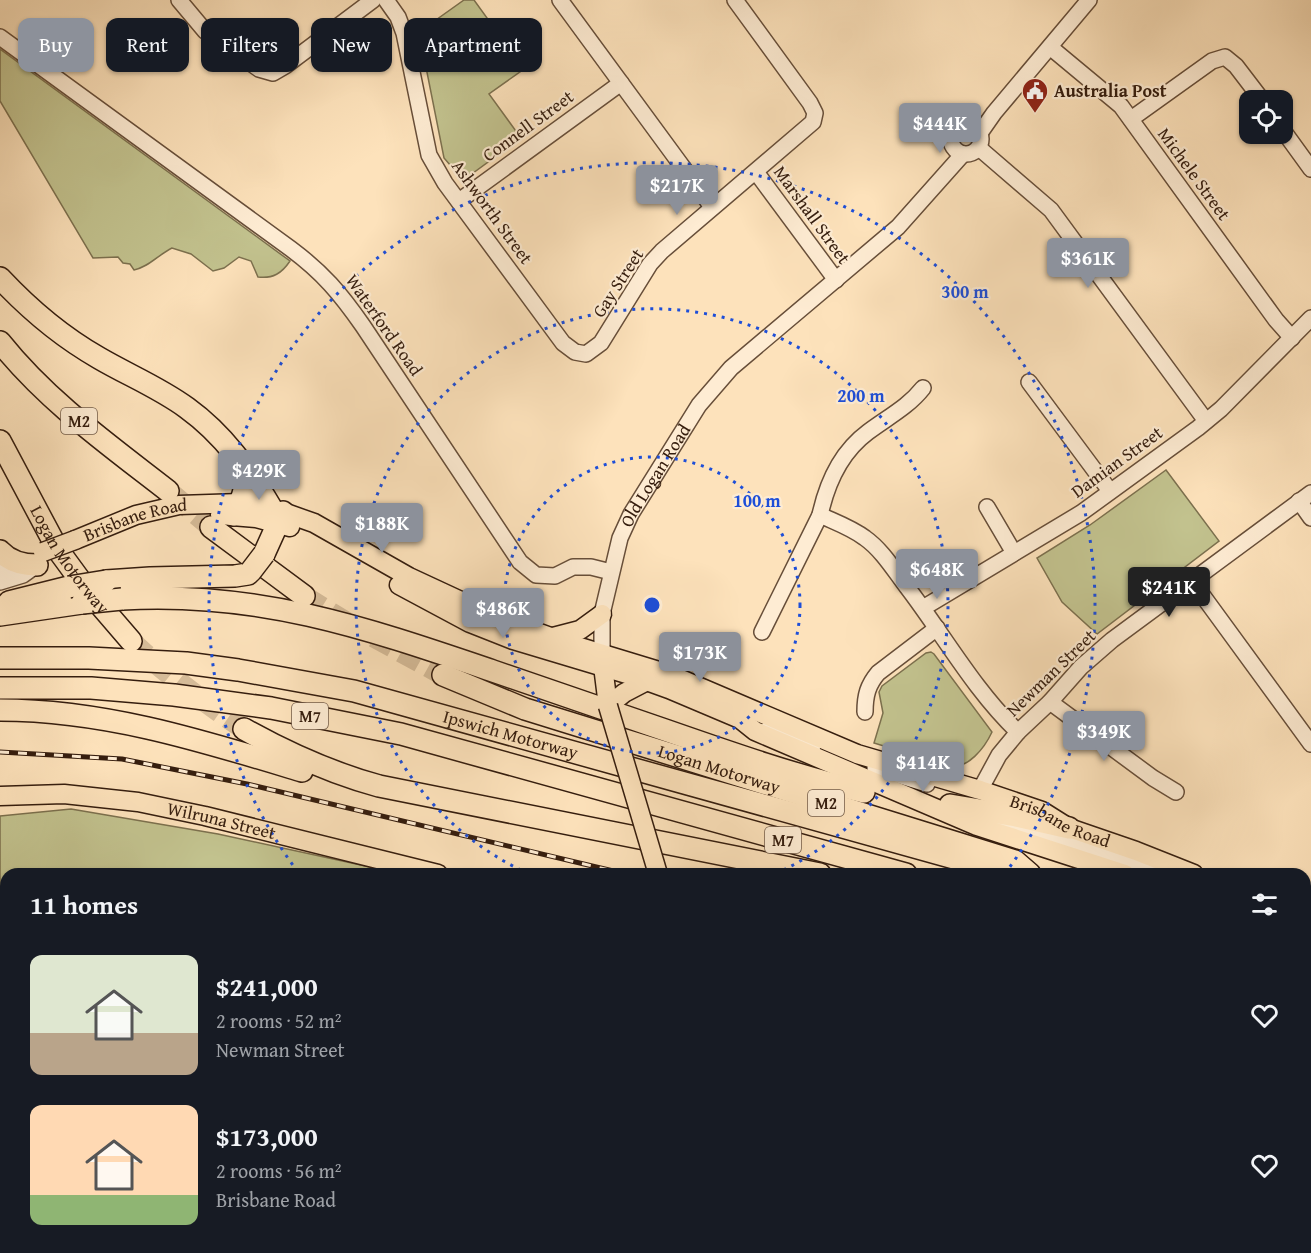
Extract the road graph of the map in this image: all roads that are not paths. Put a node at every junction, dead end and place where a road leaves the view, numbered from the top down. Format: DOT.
graph roads {
  1 [pos="179,0"];
  2 [pos="374,0"];
  3 [pos="386,0"];
  4 [pos="560,0"];
  5 [pos="735,0"];
  6 [pos="1089,0"];
  7 [pos="0,37"];
  8 [pos="1050,47"];
  9 [pos="621,83"];
  10 [pos="1254,90"];
  11 [pos="1131,119"];
  12 [pos="976,135"];
  13 [pos="1293,144"];
  14 [pos="958,150"];
  15 [pos="1311,169"];
  16 [pos="756,172"];
  17 [pos="459,201"];
  18 [pos="712,207"];
  19 [pos="0,278"];
  20 [pos="836,280"];
  21 [pos="1311,318"];
  22 [pos="1292,338"];
  23 [pos="0,342"];
  24 [pos="586,354"];
  25 [pos="1029,382"];
  26 [pos="923,388"];
  27 [pos="1206,421"];
  28 [pos="0,441"];
  29 [pos="233,452"];
  30 [pos="168,491"];
  31 [pos="1110,491"];
  32 [pos="1305,497"];
  33 [pos="987,507"];
  34 [pos="237,509"];
  35 [pos="277,514"];
  36 [pos="820,515"];
  37 [pos="1311,518"];
  38 [pos="211,527"];
  39 [pos="1014,553"];
  40 [pos="24,560"];
  41 [pos="611,572"];
  42 [pos="1192,581"];
  43 [pos="0,582"];
  44 [pos="75,595"];
  45 [pos="304,596"];
  46 [pos="0,604"];
  47 [pos="923,608"];
  48 [pos="602,614"];
  49 [pos="0,615"];
  50 [pos="937,628"];
  51 [pos="762,632"];
  52 [pos="553,637"];
  53 [pos="131,641"];
  54 [pos="0,658"];
  55 [pos="602,660"];
  56 [pos="443,675"];
  57 [pos="647,681"];
  58 [pos="0,688"];
  59 [pos="610,702"];
  60 [pos="1050,702"];
  61 [pos="0,710"];
  62 [pos="865,712"];
  63 [pos="740,719"];
  64 [pos="244,729"];
  65 [pos="1018,732"];
  66 [pos="1311,744"];
  67 [pos="338,773"];
  68 [pos="980,790"];
  69 [pos="864,792"];
  70 [pos="1176,792"];
  71 [pos="0,796"];
  72 [pos="950,805"];
  73 [pos="989,810"];
  74 [pos="1069,828"];
  75 [pos="414,868"];
  76 [pos="656,868"];
  77 [pos="789,868"];
  78 [pos="884,868"];
  79 [pos="989,868"];
  80 [pos="1023,868"];
  81 [pos="1106,868"];
  82 [pos="1148,868"];
  83 [pos="1178,868"];
  1 -- 2 [label="street"];
  3 -- 17 [label="street, Ashworth Street"];
  4 -- 9 [label="street"];
  5 -- 16 [label="street, Gay Street"];
  6 -- 8 [label="street"];
  7 -- 41 [label="street, Waterford Road"];
  8 -- 11 [label="street, Michele Street"];
  8 -- 12 [label="street"];
  9 -- 17 [label="street, Connell Street"];
  9 -- 18 [label="street"];
  10 -- 11 [label="street"];
  11 -- 22 [label="street, Michele Street"];
  12 -- 14 [label="street"];
  12 -- 14 [label="street"];
  12 -- 27 [label="street"];
  13 -- 15 [label="street"];
  14 -- 20 [label="street, Old Logan Road"];
  16 -- 18 [label="street, Gay Street"];
  16 -- 20 [label="street, Marshall Street"];
  17 -- 24 [label="street, Ashworth Street"];
  18 -- 24 [label="street, Gay Street"];
  19 -- 29 [label="highway"];
  20 -- 41 [label="street, Old Logan Road"];
  21 -- 22 [label="street, Damian Street"];
  22 -- 27 [label="street, Damian Street"];
  23 -- 30 [label="highway, M2"];
  25 -- 31 [label="street"];
  26 -- 36 [label="street"];
  27 -- 31 [label="street, Damian Street"];
  28 -- 53 [label="highway, Logan Motorway"];
  29 -- 34 [label="highway"];
  29 -- 35 [label="highway"];
  31 -- 39 [label="street, Damian Street"];
  32 -- 37 [label="street"];
  32 -- 42 [label="street, Newman Street"];
  33 -- 39 [label="street"];
  34 -- 35 [label="main road, Brisbane Road"];
  34 -- 40 [label="main road, Brisbane Road"];
  35 -- 44 [label="highway, bridge"];
  35 -- 52 [label="main road, Brisbane Road"];
  35 -- 55 [label="main road, Brisbane Road"];
  36 -- 47 [label="street"];
  36 -- 51 [label="street"];
  38 -- 45 [label="highway"];
  39 -- 47 [label="street, Damian Street"];
  40 -- 43 [label="street"];
  41 -- 48 [label="street, Old Logan Road"];
  42 -- 60 [label="street, Newman Street"];
  42 -- 66 [label="street"];
  44 -- 46 [label="highway"];
  44 -- 49 [label="highway"];
  44 -- 69 [label="highway, bridge"];
  47 -- 50 [label="street"];
  48 -- 52 [label="main road"];
  48 -- 55 [label="street, Old Logan Road"];
  50 -- 62 [label="street"];
  50 -- 65 [label="street"];
  52 -- 55 [label="main road, Brisbane Road"];
  54 -- 79 [label="highway, Ipswich Motorway / M7"];
  55 -- 57 [label="main road, Brisbane Road"];
  55 -- 59 [label="main road, Old Logan Road"];
  55 -- 68 [label="main road, Brisbane Road"];
  56 -- 80 [label="highway, Logan Motorway / M2"];
  57 -- 59 [label="main road"];
  57 -- 63 [label="main road, Brisbane Road"];
  58 -- 78 [label="highway, Ipswich Motorway / M7"];
  59 -- 76 [label="main road, Old Logan Road, bridge"];
  60 -- 65 [label="street, Newman Street"];
  60 -- 70 [label="street"];
  61 -- 67 [label="highway"];
  63 -- 68 [label="street"];
  63 -- 81 [label="main road, Brisbane Road"];
  64 -- 67 [label="highway"];
  65 -- 68 [label="street, Newman Street"];
  67 -- 77 [label="highway"];
  68 -- 73 [label="street"];
  68 -- 74 [label="main road, Brisbane Road"];
  71 -- 75 [label="main road, Wilruna Street"];
  72 -- 73 [label="highway"];
  73 -- 74 [label="highway"];
  73 -- 82 [label="street"];
  74 -- 83 [label="main road, Brisbane Road"];
}
